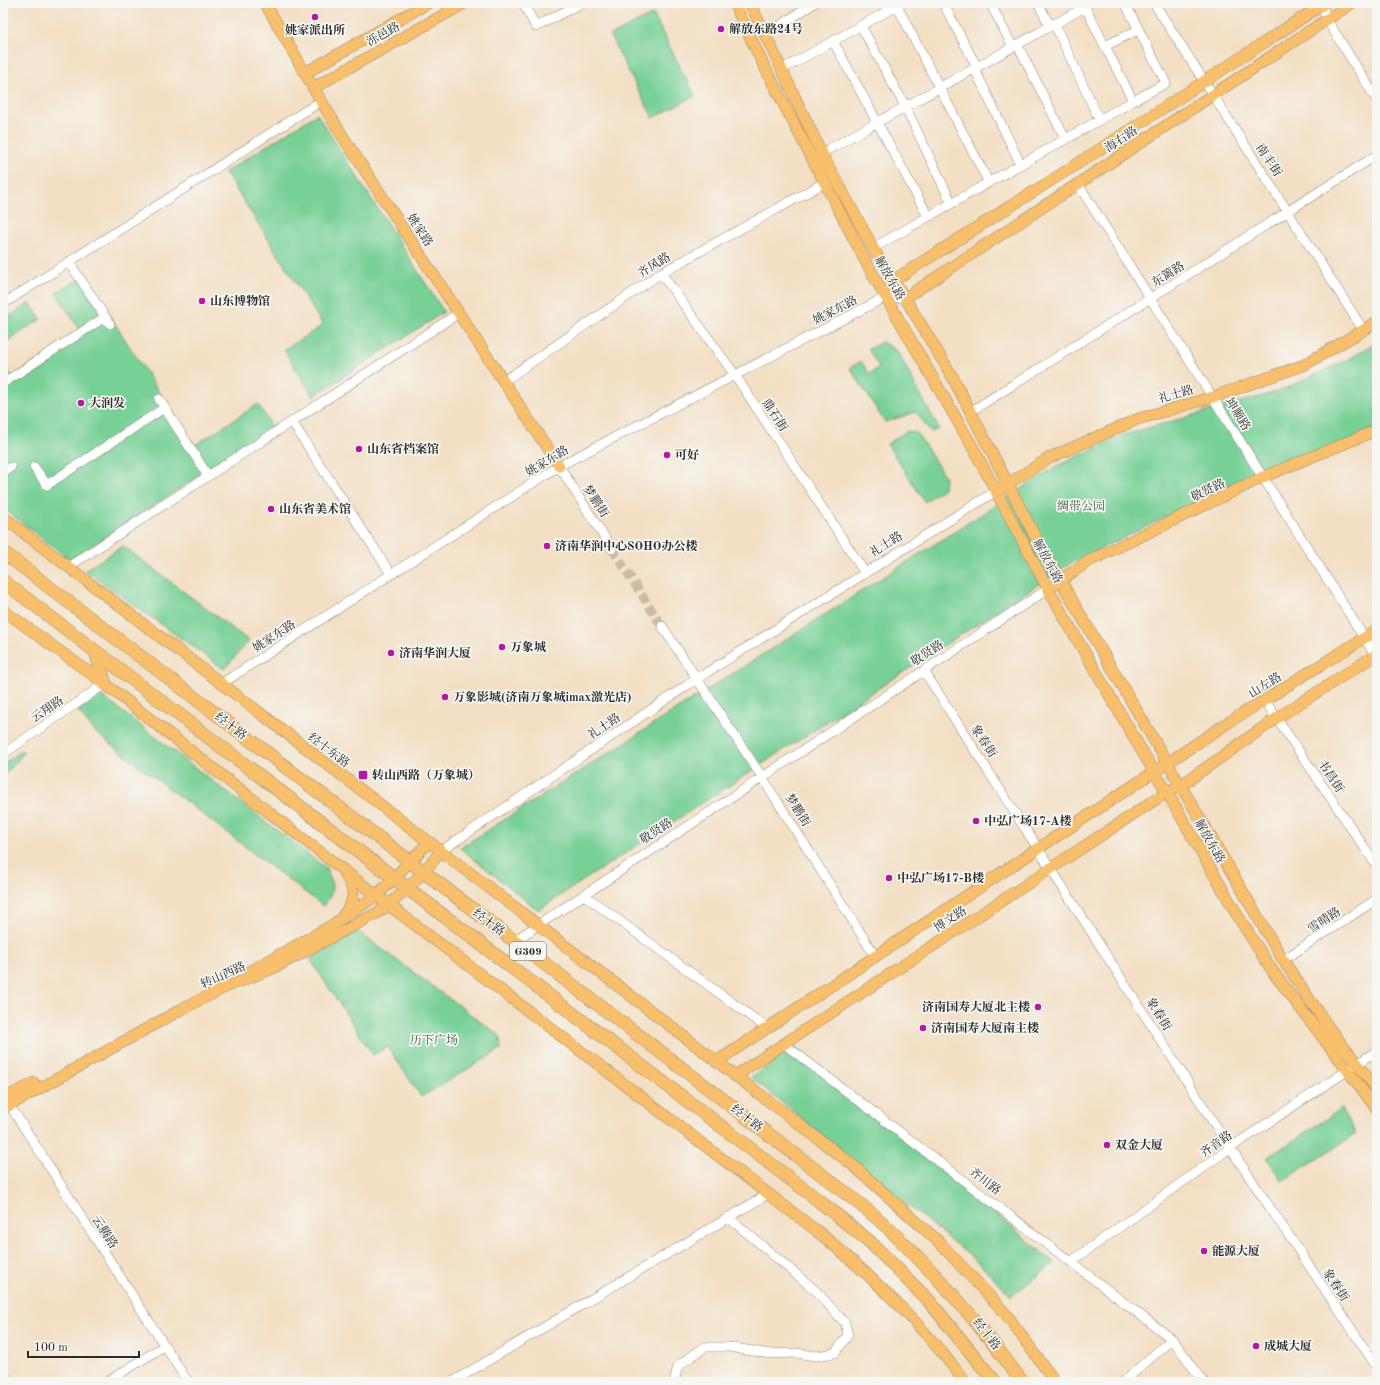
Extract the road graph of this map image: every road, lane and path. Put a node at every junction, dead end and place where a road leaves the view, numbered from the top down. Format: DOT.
graph roads {
  1 [pos="265,3"];
  2 [pos="428,3"];
  3 [pos="465,3"];
  4 [pos="523,3"];
  5 [pos="581,3"];
  6 [pos="734,3"];
  7 [pos="750,3"];
  8 [pos="814,3"];
  9 [pos="943,3"];
  10 [pos="990,3"];
  11 [pos="1038,3"];
  12 [pos="1125,3"];
  13 [pos="1154,3"];
  14 [pos="1352,3"];
  15 [pos="1323,4"];
  16 [pos="900,5"];
  17 [pos="1084,5"];
  18 [pos="1327,20"];
  19 [pos="1052,24"];
  20 [pos="861,26"];
  21 [pos="1138,30"];
  22 [pos="765,36"];
  23 [pos="833,41"];
  24 [pos="1015,46"];
  25 [pos="1105,46"];
  26 [pos="976,68"];
  27 [pos="781,70"];
  28 [pos="304,73"];
  29 [pos="1204,81"];
  30 [pos="313,88"];
  31 [pos="940,88"];
  32 [pos="1212,94"];
  33 [pos="1377,100"];
  34 [pos="320,101"];
  35 [pos="1133,101"];
  36 [pos="905,106"];
  37 [pos="1099,119"];
  38 [pos="877,122"];
  39 [pos="1065,138"];
  40 [pos="822,153"];
  41 [pos="1377,155"];
  42 [pos="1020,163"];
  43 [pos="988,181"];
  44 [pos="824,183"];
  45 [pos="1078,184"];
  46 [pos="951,202"];
  47 [pos="1288,213"];
  48 [pos="928,216"];
  49 [pos="873,248"];
  50 [pos="69,262"];
  51 [pos="661,273"];
  52 [pos="894,280"];
  53 [pos="886,297"];
  54 [pos="905,298"];
  55 [pos="1150,298"];
  56 [pos="3,304"];
  57 [pos="459,313"];
  58 [pos="1377,322"];
  59 [pos="1364,331"];
  60 [pos="735,375"];
  61 [pos="504,381"];
  62 [pos="3,383"];
  63 [pos="1213,397"];
  64 [pos="159,399"];
  65 [pos="164,408"];
  66 [pos="970,412"];
  67 [pos="292,422"];
  68 [pos="1377,430"];
  69 [pos="34,466"];
  70 [pos="559,466"];
  71 [pos="208,476"];
  72 [pos="1263,477"];
  73 [pos="1007,484"];
  74 [pos="996,491"];
  75 [pos="3,517"];
  76 [pos="612,549"];
  77 [pos="3,552"];
  78 [pos="68,567"];
  79 [pos="865,573"];
  80 [pos="391,574"];
  81 [pos="1060,580"];
  82 [pos="3,581"];
  83 [pos="1048,589"];
  84 [pos="4,612"];
  85 [pos="662,626"];
  86 [pos="1377,630"];
  87 [pos="1364,637"];
  88 [pos="96,652"];
  89 [pos="1376,655"];
  90 [pos="924,671"];
  91 [pos="698,678"];
  92 [pos="105,684"];
  93 [pos="222,684"];
  94 [pos="1266,701"];
  95 [pos="1277,718"];
  96 [pos="3,754"];
  97 [pos="1167,764"];
  98 [pos="1155,772"];
  99 [pos="762,777"];
  100 [pos="1180,786"];
  101 [pos="1168,792"];
  102 [pos="429,842"];
  103 [pos="1039,847"];
  104 [pos="441,850"];
  105 [pos="410,862"];
  106 [pos="1377,866"];
  107 [pos="1052,868"];
  108 [pos="343,870"];
  109 [pos="425,872"];
  110 [pos="394,878"];
  111 [pos="408,888"];
  112 [pos="377,895"];
  113 [pos="584,895"];
  114 [pos="1377,899"];
  115 [pos="389,905"];
  116 [pos="338,921"];
  117 [pos="537,926"];
  118 [pos="514,941"];
  119 [pos="876,956"];
  120 [pos="1283,960"];
  121 [pos="767,1028"];
  122 [pos="784,1044"];
  123 [pos="1377,1051"];
  124 [pos="716,1062"];
  125 [pos="1357,1064"];
  126 [pos="1347,1071"];
  127 [pos="735,1076"];
  128 [pos="1377,1089"];
  129 [pos="5,1101"];
  130 [pos="1377,1109"];
  131 [pos="1230,1148"];
  132 [pos="768,1194"];
  133 [pos="728,1218"];
  134 [pos="1072,1261"];
  135 [pos="1172,1339"];
  136 [pos="164,1346"];
  137 [pos="1377,1367"];
  138 [pos="3,1372"];
  139 [pos="10,1382"];
  140 [pos="107,1382"];
  141 [pos="188,1382"];
  142 [pos="452,1382"];
  143 [pos="674,1382"];
  144 [pos="965,1382"];
  145 [pos="995,1382"];
  146 [pos="1022,1382"];
  147 [pos="1055,1382"];
  148 [pos="1123,1382"];
  149 [pos="1204,1382"];
  1 -- 28 [label="main road, 姚家路"];
  2 -- 28 [label="main road, 泺邑路"];
  3 -- 30 [label="main road, 泺邑路"];
  4 -- 5 [label="street"];
  6 -- 44 [label="main road, 解放东路"];
  7 -- 22 [label="main road, 解放东路"];
  8 -- 22 [label="street"];
  9 -- 26 [label="street"];
  10 -- 24 [label="street"];
  11 -- 19 [label="street"];
  12 -- 21 [label="street"];
  13 -- 29 [label="street, 南丰街"];
  14 -- 18 [label="main road, 海右路"];
  15 -- 18 [label="street"];
  15 -- 29 [label="main road, 海右路"];
  16 -- 20 [label="street"];
  16 -- 31 [label="street"];
  17 -- 19 [label="street"];
  17 -- 25 [label="street"];
  18 -- 32 [label="main road, 海右路"];
  18 -- 33 [label="street"];
  19 -- 24 [label="street"];
  19 -- 37 [label="street"];
  20 -- 23 [label="street"];
  20 -- 36 [label="street"];
  21 -- 25 [label="street"];
  21 -- 35 [label="street"];
  22 -- 27 [label="main road, 解放东路"];
  23 -- 27 [label="street"];
  23 -- 38 [label="street"];
  24 -- 26 [label="street"];
  24 -- 39 [label="street"];
  25 -- 35 [label="street"];
  26 -- 31 [label="street"];
  26 -- 42 [label="street"];
  27 -- 40 [label="main road, 解放东路"];
  28 -- 30 [label="main road, 姚家路"];
  29 -- 32 [label="street, 南丰街"];
  29 -- 52 [label="main road, 海右路"];
  30 -- 34 [label="main road, 姚家路"];
  31 -- 36 [label="street"];
  31 -- 43 [label="street"];
  32 -- 45 [label="main road, 海右路"];
  32 -- 47 [label="street, 南丰街"];
  34 -- 50 [label="street"];
  34 -- 57 [label="main road, 姚家路"];
  35 -- 37 [label="street"];
  36 -- 38 [label="street"];
  36 -- 46 [label="street"];
  37 -- 39 [label="street"];
  38 -- 40 [label="street"];
  38 -- 48 [label="street"];
  39 -- 42 [label="street"];
  40 -- 49 [label="main road, 解放东路"];
  41 -- 47 [label="street, 东篱路"];
  42 -- 43 [label="street"];
  43 -- 46 [label="street"];
  44 -- 51 [label="street, 齐风路"];
  44 -- 53 [label="main road, 解放东路"];
  45 -- 54 [label="main road, 海右路"];
  45 -- 55 [label="street, 坤顺路"];
  46 -- 48 [label="street"];
  47 -- 55 [label="street, 东篱路"];
  47 -- 59 [label="street, 南丰街"];
  48 -- 49 [label="street"];
  49 -- 52 [label="main road, 解放东路"];
  50 -- 56 [label="street"];
  50 -- 62 [label="street"];
  51 -- 60 [label="street, 鼎石街"];
  51 -- 61 [label="street, 齐风路"];
  52 -- 53 [label="main road"];
  52 -- 54 [label="main road, 解放东路"];
  53 -- 54 [label="street"];
  53 -- 60 [label="street, 姚家东路"];
  53 -- 74 [label="main road, 解放东路"];
  54 -- 66 [label="main road, 解放东路"];
  55 -- 63 [label="street, 坤顺路"];
  55 -- 66 [label="street, 东篱路"];
  57 -- 61 [label="main road, 姚家路"];
  57 -- 67 [label="street"];
  58 -- 59 [label="main road, 礼士路"];
  59 -- 63 [label="main road, 礼士路"];
  60 -- 70 [label="street, 姚家东路"];
  60 -- 79 [label="street, 鼎石街"];
  61 -- 70 [label="main road, 姚家路"];
  63 -- 72 [label="street, 坤顺路"];
  63 -- 73 [label="main road, 礼士路"];
  64 -- 65 [label="street"];
  65 -- 69 [label="street"];
  65 -- 71 [label="street"];
  66 -- 73 [label="main road, 解放东路"];
  67 -- 71 [label="street"];
  67 -- 80 [label="street"];
  68 -- 72 [label="main road, 敬贤路"];
  70 -- 76 [label="street, 梦鹏街"];
  70 -- 80 [label="street, 姚家东路"];
  71 -- 78 [label="street"];
  72 -- 81 [label="main road, 敬贤路"];
  72 -- 87 [label="street, 坤顺路"];
  73 -- 74 [label="main road, 礼士路"];
  73 -- 81 [label="main road, 解放东路"];
  74 -- 79 [label="street, 礼士路"];
  74 -- 83 [label="main road, 解放东路"];
  75 -- 78 [label="main road"];
  77 -- 105 [label="highway, 经十路 / G309"];
  78 -- 93 [label="main road"];
  79 -- 91 [label="street, 礼士路"];
  80 -- 93 [label="street, 姚家东路"];
  81 -- 83 [label="main road, 敬贤路"];
  81 -- 97 [label="main road, 解放东路"];
  82 -- 88 [label="highway, 经十路 / G309"];
  83 -- 90 [label="street, 敬贤路"];
  83 -- 98 [label="main road, 解放东路"];
  84 -- 92 [label="main road"];
  85 -- 91 [label="street, 梦鹏街"];
  86 -- 87 [label="main road, 山左路"];
  87 -- 89 [label="street, 坤顺路"];
  87 -- 94 [label="main road, 山左路"];
  88 -- 92 [label="highway"];
  88 -- 110 [label="highway, 经十路 / G309"];
  89 -- 95 [label="main road"];
  90 -- 99 [label="street, 敬贤路"];
  90 -- 103 [label="street, 象春街"];
  91 -- 99 [label="street, 梦鹏街"];
  91 -- 104 [label="street, 礼士路"];
  92 -- 96 [label="street, 云翔路"];
  92 -- 108 [label="main road"];
  93 -- 102 [label="main road, 经十东路"];
  94 -- 95 [label="street, 书昌街"];
  94 -- 97 [label="main road, 山左路"];
  95 -- 100 [label="main road"];
  95 -- 106 [label="street, 书昌街"];
  97 -- 98 [label="main road, 山左路"];
  97 -- 100 [label="main road, 解放东路"];
  98 -- 101 [label="main road, 解放东路"];
  98 -- 103 [label="main road, 博文路"];
  99 -- 113 [label="street, 敬贤路"];
  99 -- 119 [label="street, 梦鹏街"];
  100 -- 101 [label="main road, 博文路"];
  100 -- 120 [label="main road, 解放东路"];
  101 -- 107 [label="main road, 博文路"];
  101 -- 126 [label="main road, 解放东路"];
  102 -- 104 [label="main road, 经十东路"];
  102 -- 105 [label="main road, 转山西路"];
  103 -- 107 [label="street, 象春街"];
  103 -- 119 [label="main road, 博文路"];
  104 -- 109 [label="main road, 转山西路"];
  104 -- 117 [label="main road"];
  105 -- 109 [label="highway, 经十路 / G309"];
  105 -- 110 [label="main road, 转山西路"];
  107 -- 122 [label="main road, 博文路"];
  107 -- 131 [label="street, 象春街"];
  108 -- 112 [label="main road"];
  108 -- 116 [label="main road"];
  109 -- 111 [label="main road, 转山西路"];
  109 -- 118 [label="highway, 经十路 / G309"];
  110 -- 111 [label="highway, 经十路 / G309"];
  110 -- 112 [label="main road, 转山西路"];
  111 -- 115 [label="main road, 转山西路"];
  111 -- 145 [label="highway, 经十路 / G309"];
  112 -- 115 [label="main road"];
  112 -- 116 [label="main road, 转山西路"];
  113 -- 117 [label="street, 敬贤路"];
  113 -- 121 [label="street"];
  114 -- 120 [label="street, 雪晴路"];
  115 -- 129 [label="main road, 转山西路"];
  115 -- 132 [label="main road"];
  116 -- 129 [label="main road, 转山西路"];
  117 -- 118 [label="street, 敬贤路"];
  117 -- 124 [label="main road"];
  118 -- 146 [label="highway, 经十路 / G309"];
  119 -- 121 [label="main road, 博文路"];
  120 -- 125 [label="main road, 解放东路"];
  121 -- 124 [label="main road, 博文路"];
  122 -- 127 [label="main road, 博文路"];
  122 -- 134 [label="street, 齐川路"];
  123 -- 125 [label="street, 齐音路"];
  124 -- 127 [label="main road"];
  125 -- 126 [label="street, 齐音路"];
  125 -- 128 [label="main road, 解放东路"];
  126 -- 130 [label="main road, 解放东路"];
  126 -- 131 [label="street, 齐音路"];
  127 -- 147 [label="main road"];
  129 -- 136 [label="street, 云腾路"];
  131 -- 134 [label="street, 齐音路"];
  131 -- 137 [label="street, 象春街"];
  132 -- 133 [label="street"];
  132 -- 144 [label="main road"];
  133 -- 142 [label="street"];
  133 -- 143 [label="street"];
  134 -- 135 [label="street, 齐川路"];
  135 -- 148 [label="street"];
  135 -- 149 [label="street, 齐川路"];
  136 -- 140 [label="street"];
  136 -- 141 [label="street, 云腾路"];
  138 -- 139 [label="street"];
}
